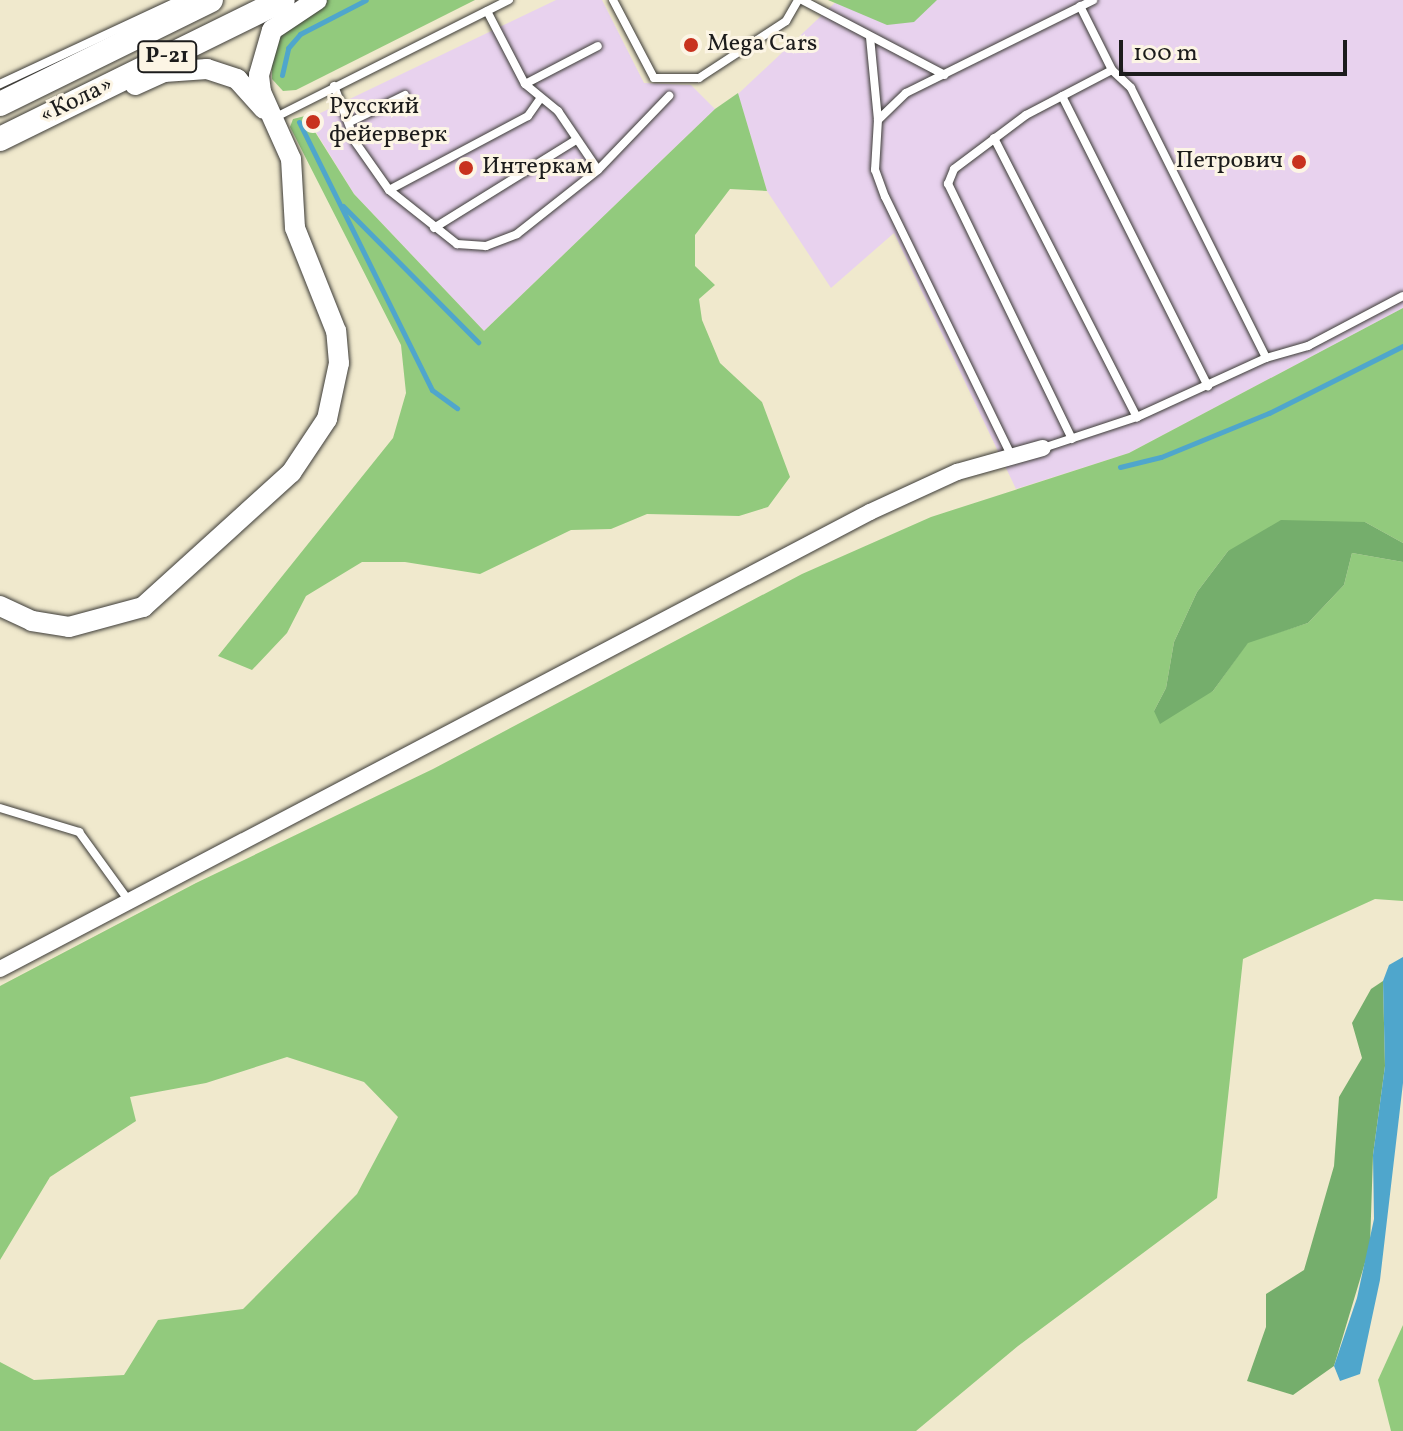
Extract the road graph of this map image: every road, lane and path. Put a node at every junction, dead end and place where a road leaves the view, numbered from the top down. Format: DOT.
graph roads {
  1 [pos="180,0"];
  2 [pos="211,0"];
  3 [pos="283,0"];
  4 [pos="317,0"];
  5 [pos="509,0"];
  6 [pos="613,0"];
  7 [pos="800,0"];
  8 [pos="1093,0"];
  9 [pos="1080,6"];
  10 [pos="487,11"];
  11 [pos="870,37"];
  12 [pos="598,46"];
  13 [pos="1112,70"];
  14 [pos="945,75"];
  15 [pos="0,76"];
  16 [pos="14,77"];
  17 [pos="0,84"];
  18 [pos="525,84"];
  19 [pos="334,86"];
  20 [pos="405,95"];
  21 [pos="669,96"];
  22 [pos="1062,96"];
  23 [pos="539,100"];
  24 [pos="0,104"];
  25 [pos="51,114"];
  26 [pos="271,119"];
  27 [pos="878,120"];
  28 [pos="352,121"];
  29 [pos="994,138"];
  30 [pos="0,139"];
  31 [pos="576,140"];
  32 [pos="598,170"];
  33 [pos="389,190"];
  34 [pos="434,228"];
  35 [pos="1403,296"];
  36 [pos="1266,358"];
  37 [pos="1208,386"];
  38 [pos="1137,417"];
  39 [pos="1072,439"];
  40 [pos="1043,448"];
  41 [pos="1011,455"];
  42 [pos="0,606"];
  43 [pos="0,808"];
  44 [pos="129,901"];
  45 [pos="0,969"];
  1 -- 16 [label="lane"];
  2 -- 24 [label="main road, «Кола» / Р-21"];
  3 -- 25 [label="main road, «Кола» / Р-21"];
  4 -- 26 [label="street"];
  5 -- 10 [label="lane"];
  6 -- 7 [label="lane"];
  7 -- 11 [label="lane"];
  8 -- 9 [label="lane"];
  9 -- 13 [label="lane"];
  9 -- 14 [label="lane"];
  10 -- 18 [label="lane"];
  10 -- 19 [label="lane"];
  11 -- 14 [label="lane"];
  11 -- 27 [label="lane"];
  12 -- 18 [label="lane"];
  13 -- 22 [label="lane"];
  13 -- 36 [label="lane"];
  14 -- 27 [label="lane"];
  15 -- 16 [label="lane"];
  16 -- 17 [label="lane"];
  18 -- 23 [label="lane"];
  19 -- 26 [label="lane"];
  19 -- 28 [label="lane"];
  20 -- 28 [label="lane"];
  21 -- 32 [label="lane"];
  22 -- 29 [label="lane"];
  22 -- 37 [label="lane"];
  23 -- 31 [label="lane"];
  23 -- 33 [label="lane"];
  25 -- 26 [label="street"];
  25 -- 30 [label="main road, «Кола» / Р-21"];
  26 -- 42 [label="street"];
  27 -- 41 [label="lane"];
  28 -- 33 [label="lane"];
  29 -- 38 [label="lane"];
  29 -- 39 [label="lane"];
  31 -- 32 [label="lane"];
  31 -- 34 [label="lane"];
  32 -- 34 [label="lane"];
  33 -- 34 [label="lane"];
  35 -- 36 [label="lane"];
  36 -- 37 [label="lane"];
  37 -- 38 [label="lane"];
  38 -- 39 [label="lane"];
  39 -- 40 [label="lane"];
  40 -- 41 [label="street"];
  41 -- 44 [label="street"];
  43 -- 44 [label="lane"];
  44 -- 45 [label="street"];
}
